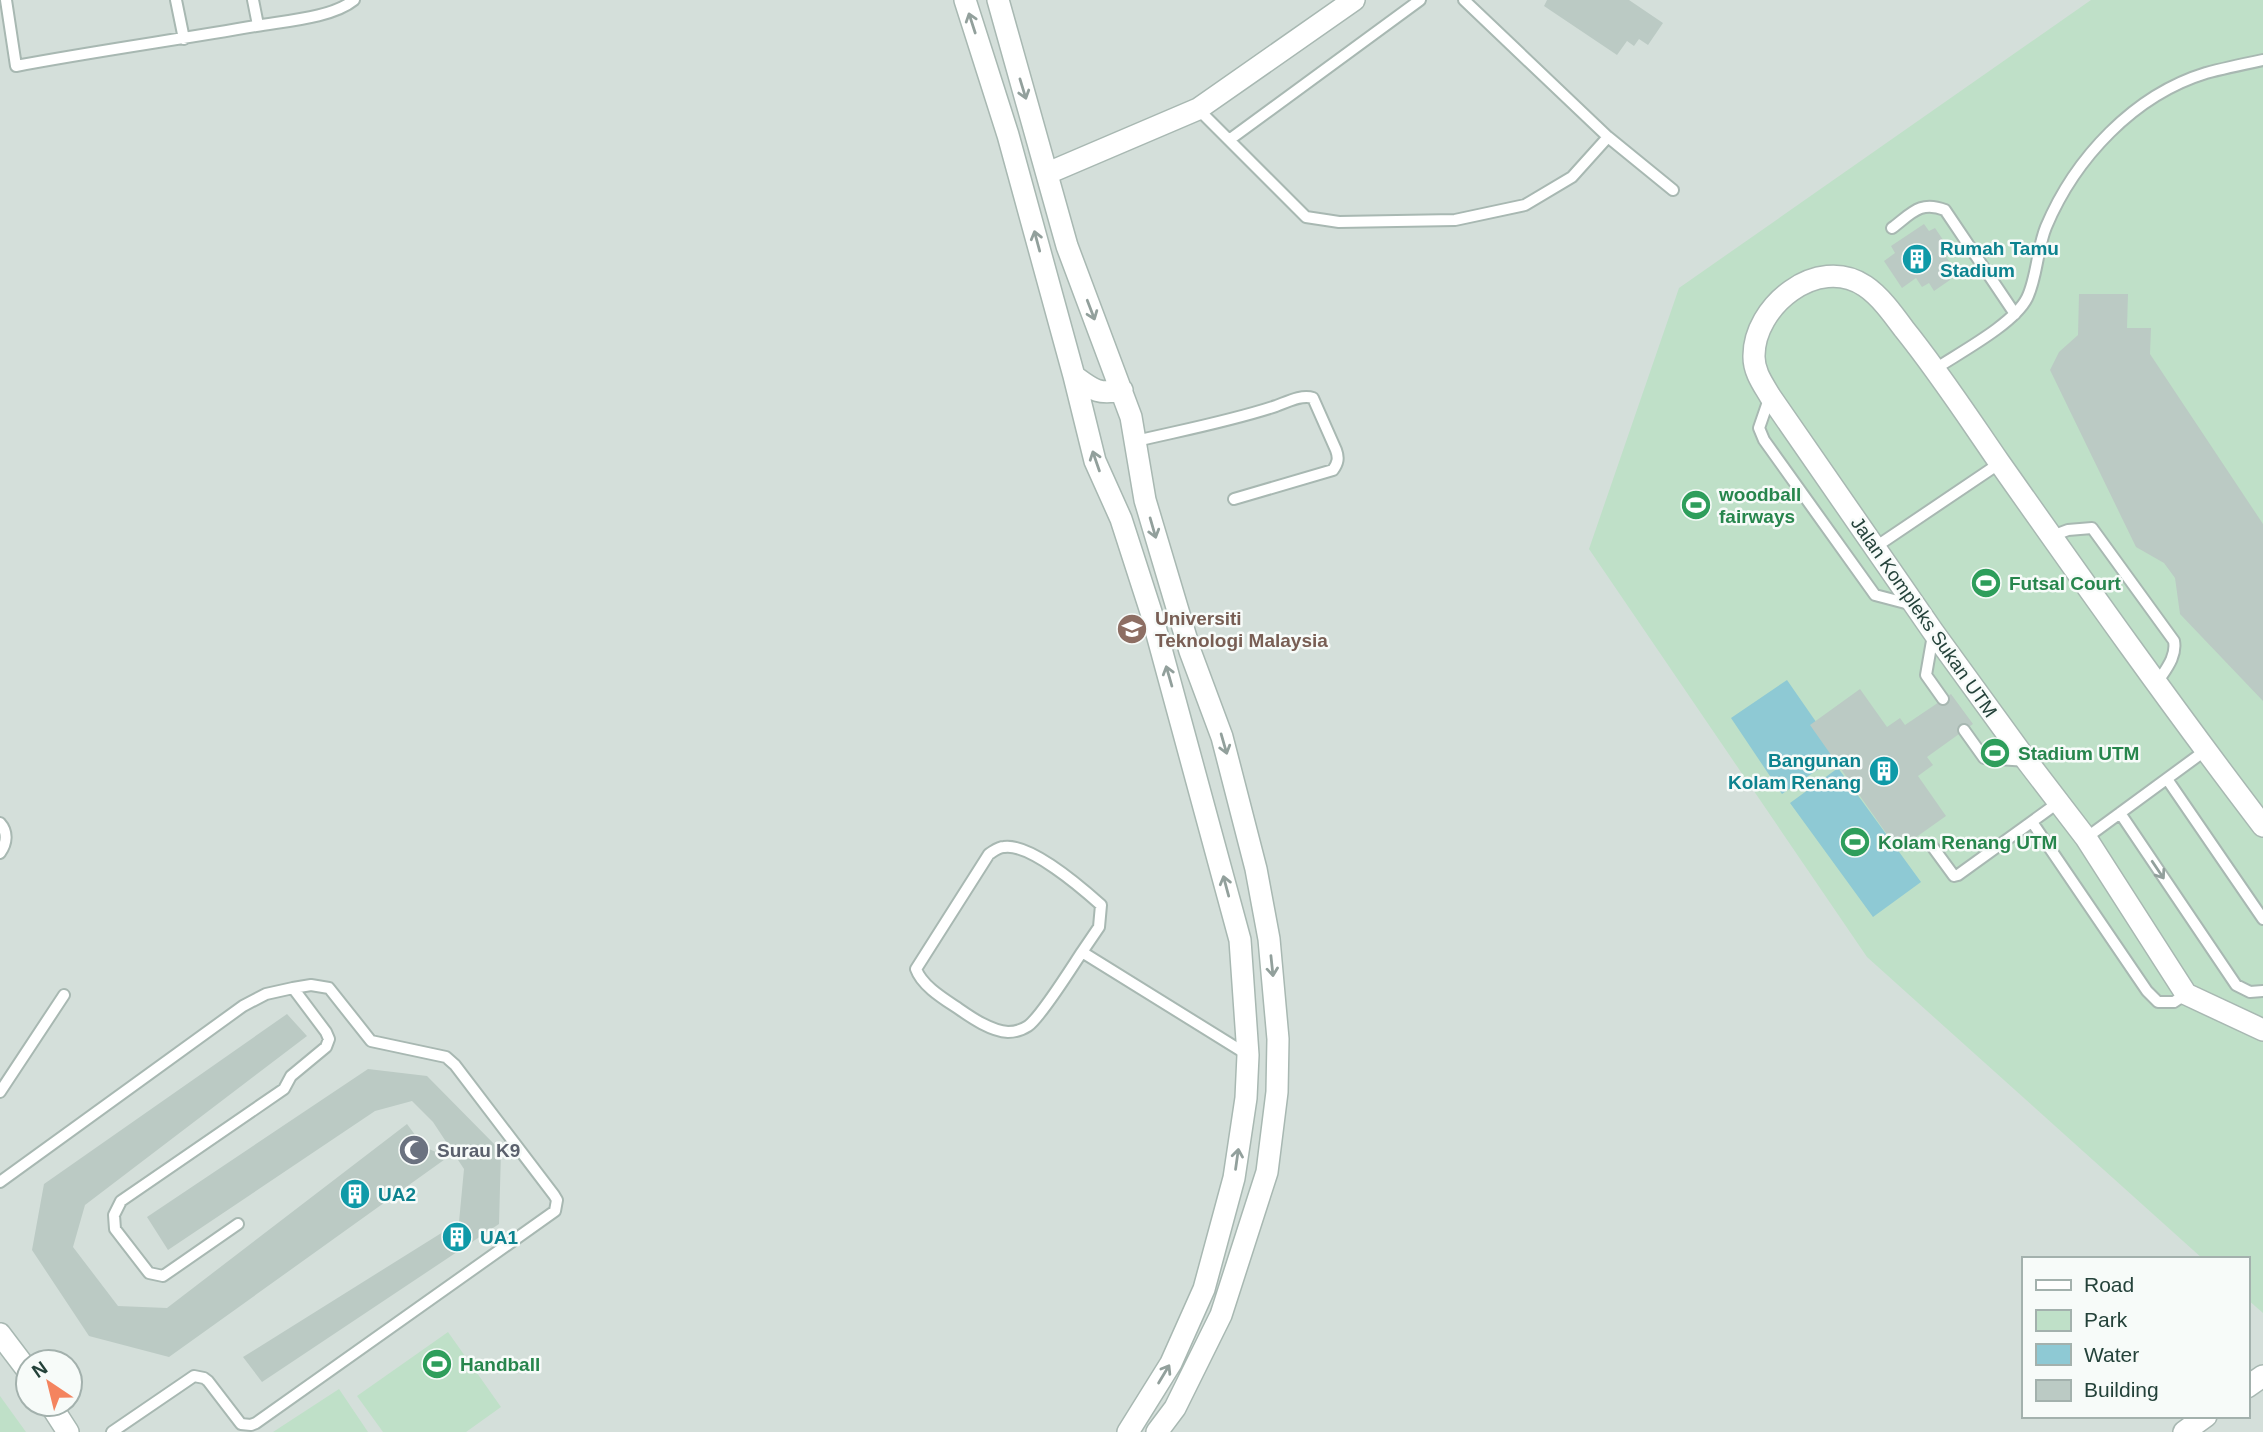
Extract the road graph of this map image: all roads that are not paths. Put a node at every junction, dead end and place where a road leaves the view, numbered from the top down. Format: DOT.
graph roads {
  1 [pos="6,0"];
  2 [pos="176,0"];
  3 [pos="253,0"];
  4 [pos="354,0"];
  5 [pos="965,0"];
  6 [pos="998,0"];
  7 [pos="1354,0"];
  8 [pos="1420,0"];
  9 [pos="1464,0"];
  10 [pos="258,25"];
  11 [pos="184,39"];
  12 [pos="2263,60"];
  13 [pos="1198,110"];
  14 [pos="1608,137"];
  15 [pos="1229,140"];
  16 [pos="1048,173"];
  17 [pos="1673,190"];
  18 [pos="1892,228"];
  19 [pos="2015,314"];
  20 [pos="1935,369"];
  21 [pos="1074,376"];
  22 [pos="1122,390"];
  23 [pos="1770,396"];
  24 [pos="1136,441"];
  25 [pos="2000,463"];
  26 [pos="1234,499"];
  27 [pos="2052,536"];
  28 [pos="1874,548"];
  29 [pos="1916,606"];
  30 [pos="1934,633"];
  31 [pos="2157,684"];
  32 [pos="1943,699"];
  33 [pos="1964,730"];
  34 [pos="2206,750"];
  35 [pos="2027,761"];
  36 [pos="2168,779"];
  37 [pos="2059,802"];
  38 [pos="2120,813"];
  39 [pos="2032,822"];
  40 [pos="0,823"];
  41 [pos="2263,825"];
  42 [pos="2086,838"];
  43 [pos="1933,846"];
  44 [pos="0,853"];
  45 [pos="2263,919"];
  46 [pos="1083,952"];
  47 [pos="293,988"];
  48 [pos="2263,991"];
  49 [pos="2186,994"];
  50 [pos="64,995"];
  51 [pos="2263,1030"];
  52 [pos="1248,1055"];
  53 [pos="0,1092"];
  54 [pos="0,1182"];
  55 [pos="238,1224"];
  56 [pos="0,1334"];
  57 [pos="14,1352"];
  58 [pos="2203,1418"];
  59 [pos="112,1432"];
  60 [pos="1128,1432"];
  61 [pos="1157,1432"];
  62 [pos="2184,1432"];
  1 -- 11 [label="lane"];
  2 -- 11 [label="lane"];
  3 -- 10 [label="lane"];
  4 -- 10 [label="lane"];
  21 -- 5 [label="street, one-way"];
  6 -- 16 [label="street, one-way"];
  7 -- 13 [label="street"];
  8 -- 15 [label="lane"];
  9 -- 14 [label="lane"];
  10 -- 11 [label="lane"];
  12 -- 19 [label="lane"];
  13 -- 15 [label="lane"];
  13 -- 16 [label="street"];
  14 -- 15 [label="lane"];
  14 -- 17 [label="lane"];
  16 -- 22 [label="street, one-way"];
  18 -- 19 [label="lane"];
  19 -- 20 [label="lane"];
  20 -- 23 [label="street, Jalan Kompleks Sukan UTM"];
  20 -- 25 [label="street, Jalan Kompleks Sukan UTM"];
  21 -- 22 [label="street"];
  52 -- 21 [label="street, one-way"];
  22 -- 24 [label="street"];
  23 -- 28 [label="street, Jalan Kompleks Sukan UTM"];
  23 -- 29 [label="lane"];
  24 -- 26 [label="lane"];
  24 -- 61 [label="street, one-way"];
  25 -- 27 [label="street, Jalan Kompleks Sukan UTM"];
  25 -- 28 [label="lane"];
  27 -- 31 [label="street, Jalan Kompleks Sukan UTM"];
  27 -- 31 [label="lane"];
  28 -- 29 [label="street, Jalan Kompleks Sukan UTM"];
  29 -- 30 [label="street, Jalan Kompleks Sukan UTM"];
  30 -- 32 [label="lane"];
  30 -- 35 [label="street, Jalan Kompleks Sukan UTM"];
  31 -- 34 [label="street, Jalan Kompleks Sukan UTM"];
  33 -- 35 [label="lane"];
  34 -- 36 [label="lane"];
  34 -- 41 [label="street, Jalan Kompleks Sukan UTM"];
  35 -- 37 [label="street, Jalan Kompleks Sukan UTM"];
  36 -- 38 [label="lane"];
  36 -- 45 [label="lane"];
  37 -- 39 [label="lane"];
  37 -- 42 [label="street, Jalan Kompleks Sukan UTM"];
  38 -- 42 [label="lane"];
  38 -- 48 [label="lane, one-way"];
  39 -- 43 [label="lane"];
  39 -- 49 [label="lane"];
  40 -- 44 [label="lane"];
  42 -- 49 [label="street, Jalan Kompleks Sukan UTM"];
  46 -- 46 [label="lane"];
  46 -- 52 [label="lane"];
  47 -- 54 [label="lane"];
  47 -- 55 [label="lane"];
  47 -- 59 [label="lane"];
  49 -- 51 [label="street"];
  50 -- 53 [label="lane"];
  60 -- 52 [label="street, one-way"];
  56 -- 57 [label="street"];
  58 -- 62 [label="street"];
}
